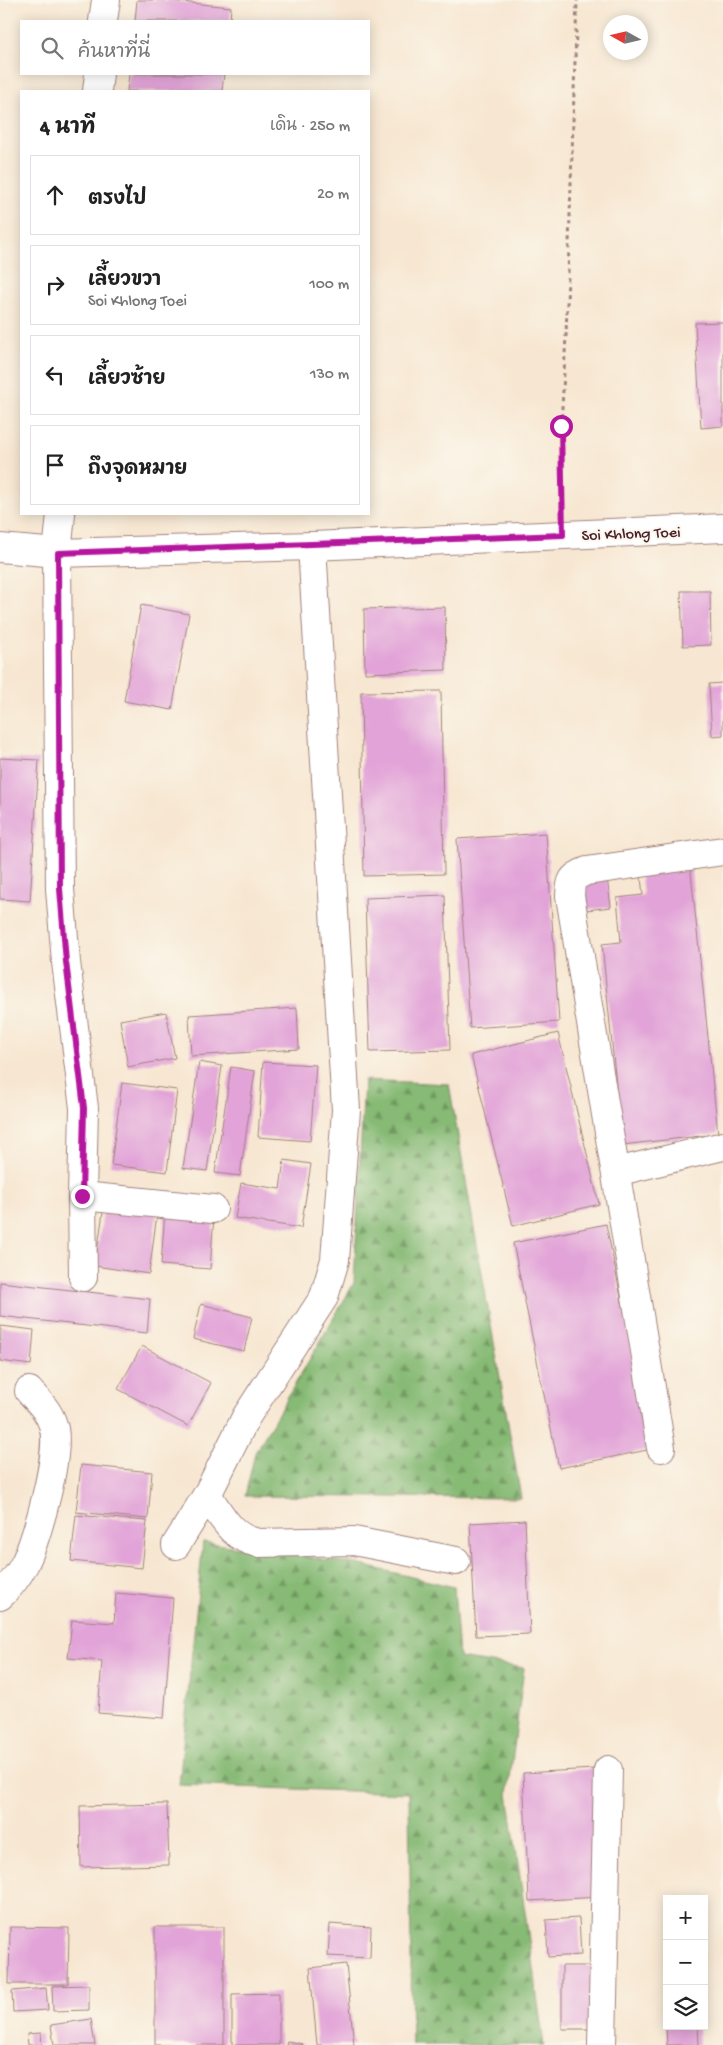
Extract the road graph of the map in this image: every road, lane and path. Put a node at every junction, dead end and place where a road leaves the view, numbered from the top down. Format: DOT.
graph roads {
  1 [pos="106,0"];
  2 [pos="577,0"];
  3 [pos="103,20"];
  4 [pos="99,75"];
  5 [pos="97,90"];
  6 [pos="61,515"];
  7 [pos="723,528"];
  8 [pos="563,535"];
  9 [pos="312,546"];
  10 [pos="0,548"];
  11 [pos="58,553"];
  12 [pos="723,852"];
  13 [pos="723,1146"];
  14 [pos="616,1172"];
  15 [pos="82,1196"];
  16 [pos="212,1209"];
  17 [pos="84,1277"];
  18 [pos="30,1391"];
  19 [pos="661,1448"];
  20 [pos="207,1495"];
  21 [pos="176,1545"];
  22 [pos="456,1562"];
  23 [pos="0,1596"];
  24 [pos="608,1770"];
  25 [pos="602,2045"];
  1 -- 3 [label="street"];
  2 -- 8 [label="path"];
  4 -- 5 [label="street"];
  6 -- 11 [label="street"];
  7 -- 8 [label="street, Soi Khlong Toei"];
  8 -- 9 [label="street, Soi Khlong Toei"];
  9 -- 11 [label="street, Soi Khlong Toei"];
  9 -- 20 [label="street"];
  10 -- 11 [label="street, Soi Khlong Toei"];
  11 -- 15 [label="street"];
  12 -- 14 [label="street"];
  13 -- 14 [label="street"];
  14 -- 19 [label="street"];
  15 -- 16 [label="street"];
  15 -- 17 [label="street"];
  18 -- 23 [label="street"];
  20 -- 21 [label="street"];
  20 -- 22 [label="street"];
  24 -- 25 [label="street"];
}
